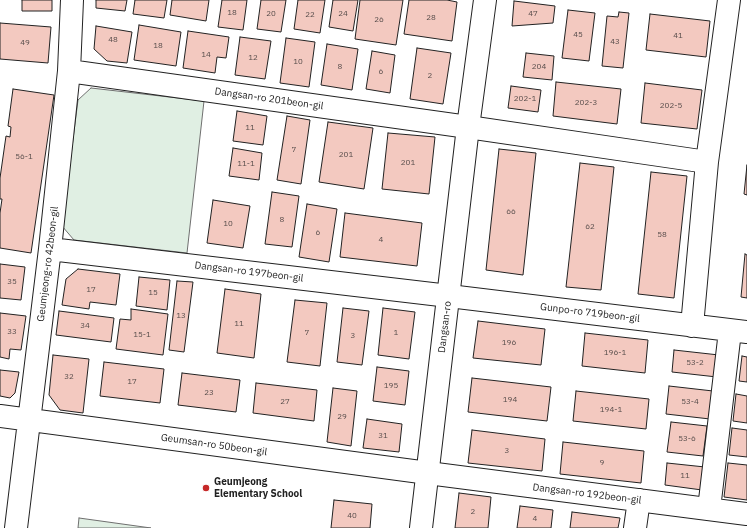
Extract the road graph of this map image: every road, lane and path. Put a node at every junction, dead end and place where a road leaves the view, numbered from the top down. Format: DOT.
graph roads {
  1 [pos="72,0"];
  2 [pos="485,0"];
  3 [pos="729,0"];
  4 [pos="69,71"];
  5 [pos="468,127"];
  6 [pos="707,162"];
  7 [pos="50,249"];
  8 [pos="449,296"];
  9 [pos="692,326"];
  10 [pos="739,331"];
  11 [pos="0,416"];
  12 [pos="28,420"];
  13 [pos="428,473"];
  14 [pos="639,500"];
  15 [pos="709,509"];
  16 [pos="747,514"];
  17 [pos="16,528"];
  18 [pos="421,528"];
  19 [pos="635,528"];
  1 -- 4 [label="street, Geumjeong-ro 42beon-gil"];
  2 -- 5 [label="street, Dangsan-ro"];
  3 -- 6 [label="street"];
  4 -- 5 [label="street, Dangsan-ro 201beon-gil"];
  4 -- 7 [label="street, Geumjeong-ro 42beon-gil"];
  5 -- 6 [label="street"];
  5 -- 8 [label="street, Dangsan-ro"];
  6 -- 9 [label="street"];
  7 -- 8 [label="street, Dangsan-ro 197beon-gil"];
  7 -- 12 [label="street, Geumjeong-ro 42beon-gil"];
  8 -- 9 [label="street, Gunpo-ro 719beon-gil"];
  8 -- 13 [label="street, Dangsan-ro"];
  9 -- 10 [label="street, Gunpo-ro 719beon-gil"];
  10 -- 15 [label="street, Gunpo-ro 719beon-gil"];
  11 -- 12 [label="street, Geumsan-ro 50beon-gil"];
  12 -- 13 [label="street, Geumsan-ro 50beon-gil"];
  12 -- 17 [label="street, Geumjeong-ro 42beon-gil"];
  13 -- 14 [label="street, Dangsan-ro 192beon-gil"];
  13 -- 18 [label="street, Dangsan-ro"];
  14 -- 15 [label="street, Dangsan-ro 192beon-gil"];
  14 -- 19 [label="street"];
  15 -- 16 [label="street, Dangsan-ro 192beon-gil"];
}
